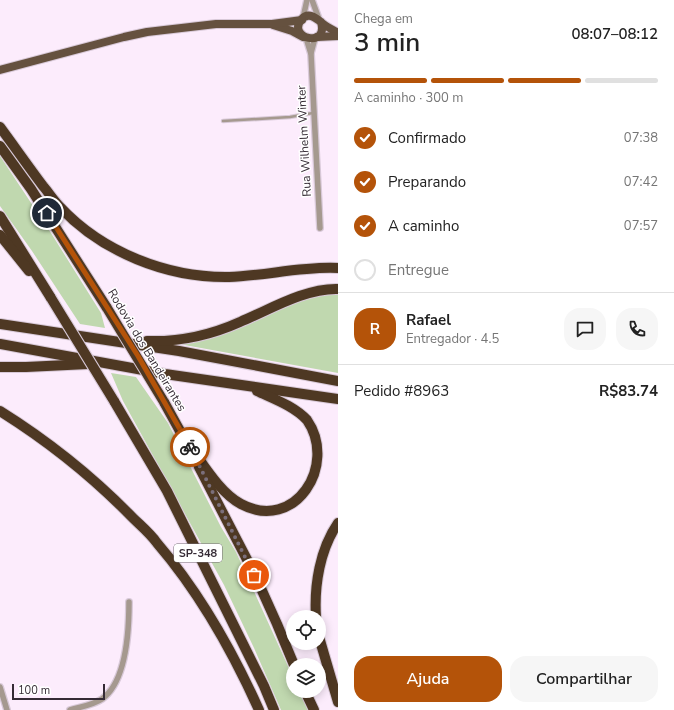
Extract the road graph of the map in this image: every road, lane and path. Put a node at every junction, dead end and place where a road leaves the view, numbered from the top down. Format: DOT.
graph roads {
  1 [pos="306,0"];
  2 [pos="312,0"];
  3 [pos="302,19"];
  4 [pos="320,21"];
  5 [pos="272,24"];
  6 [pos="338,33"];
  7 [pos="338,36"];
  8 [pos="305,38"];
  9 [pos="316,38"];
  10 [pos="311,54"];
  11 [pos="0,70"];
  12 [pos="313,113"];
  13 [pos="223,122"];
  14 [pos="0,127"];
  15 [pos="0,146"];
  16 [pos="0,216"];
  17 [pos="320,228"];
  18 [pos="0,235"];
  19 [pos="338,268"];
  20 [pos="45,287"];
  21 [pos="338,289"];
  22 [pos="0,317"];
  23 [pos="0,324"];
  24 [pos="51,332"];
  25 [pos="104,340"];
  26 [pos="0,344"];
  27 [pos="108,363"];
  28 [pos="0,367"];
  29 [pos="338,381"];
  30 [pos="246,386"];
  31 [pos="338,399"];
  32 [pos="0,411"];
  33 [pos="189,445"];
  34 [pos="338,523"];
  35 [pos="338,530"];
  36 [pos="327,545"];
  37 [pos="129,602"];
  38 [pos="316,610"];
  39 [pos="323,650"];
  40 [pos="291,658"];
  41 [pos="0,687"];
  42 [pos="308,698"];
  43 [pos="338,702"];
  44 [pos="78,709"];
  45 [pos="7,710"];
  46 [pos="70,710"];
  47 [pos="259,710"];
  48 [pos="274,710"];
  49 [pos="314,710"];
  1 -- 3 [label="street"];
  2 -- 4 [label="street"];
  3 -- 4 [label="main road"];
  3 -- 5 [label="main road"];
  3 -- 8 [label="main road"];
  4 -- 6 [label="main road"];
  4 -- 9 [label="main road"];
  5 -- 8 [label="main road"];
  5 -- 11 [label="main road"];
  7 -- 9 [label="main road"];
  8 -- 9 [label="main road"];
  8 -- 10 [label="street, Rua Wilhelm Winter"];
  9 -- 10 [label="street, Rua Wilhelm Winter"];
  10 -- 12 [label="street, Rua Wilhelm Winter"];
  12 -- 13 [label="lane"];
  12 -- 17 [label="street, Rua Wilhelm Winter"];
  14 -- 19 [label="highway"];
  15 -- 33 [label="highway, Rodovia dos Bandeirantes / SP-348, bridge"];
  16 -- 20 [label="highway, SP-348"];
  18 -- 20 [label="highway"];
  20 -- 48 [label="highway, SP-348, bridge"];
  21 -- 25 [label="highway"];
  22 -- 24 [label="highway"];
  23 -- 24 [label="highway"];
  24 -- 25 [label="highway"];
  25 -- 29 [label="highway"];
  26 -- 27 [label="highway"];
  27 -- 28 [label="highway"];
  27 -- 30 [label="highway"];
  30 -- 31 [label="highway"];
  30 -- 33 [label="highway"];
  32 -- 47 [label="highway"];
  33 -- 40 [label="highway, Rodovia dos Bandeirantes / SP-348"];
  34 -- 36 [label="highway"];
  35 -- 36 [label="highway"];
  36 -- 38 [label="highway"];
  37 -- 44 [label="street"];
  39 -- 43 [label="highway"];
  41 -- 45 [label="street"];
  42 -- 49 [label="highway"];
  44 -- 46 [label="street"];
}
